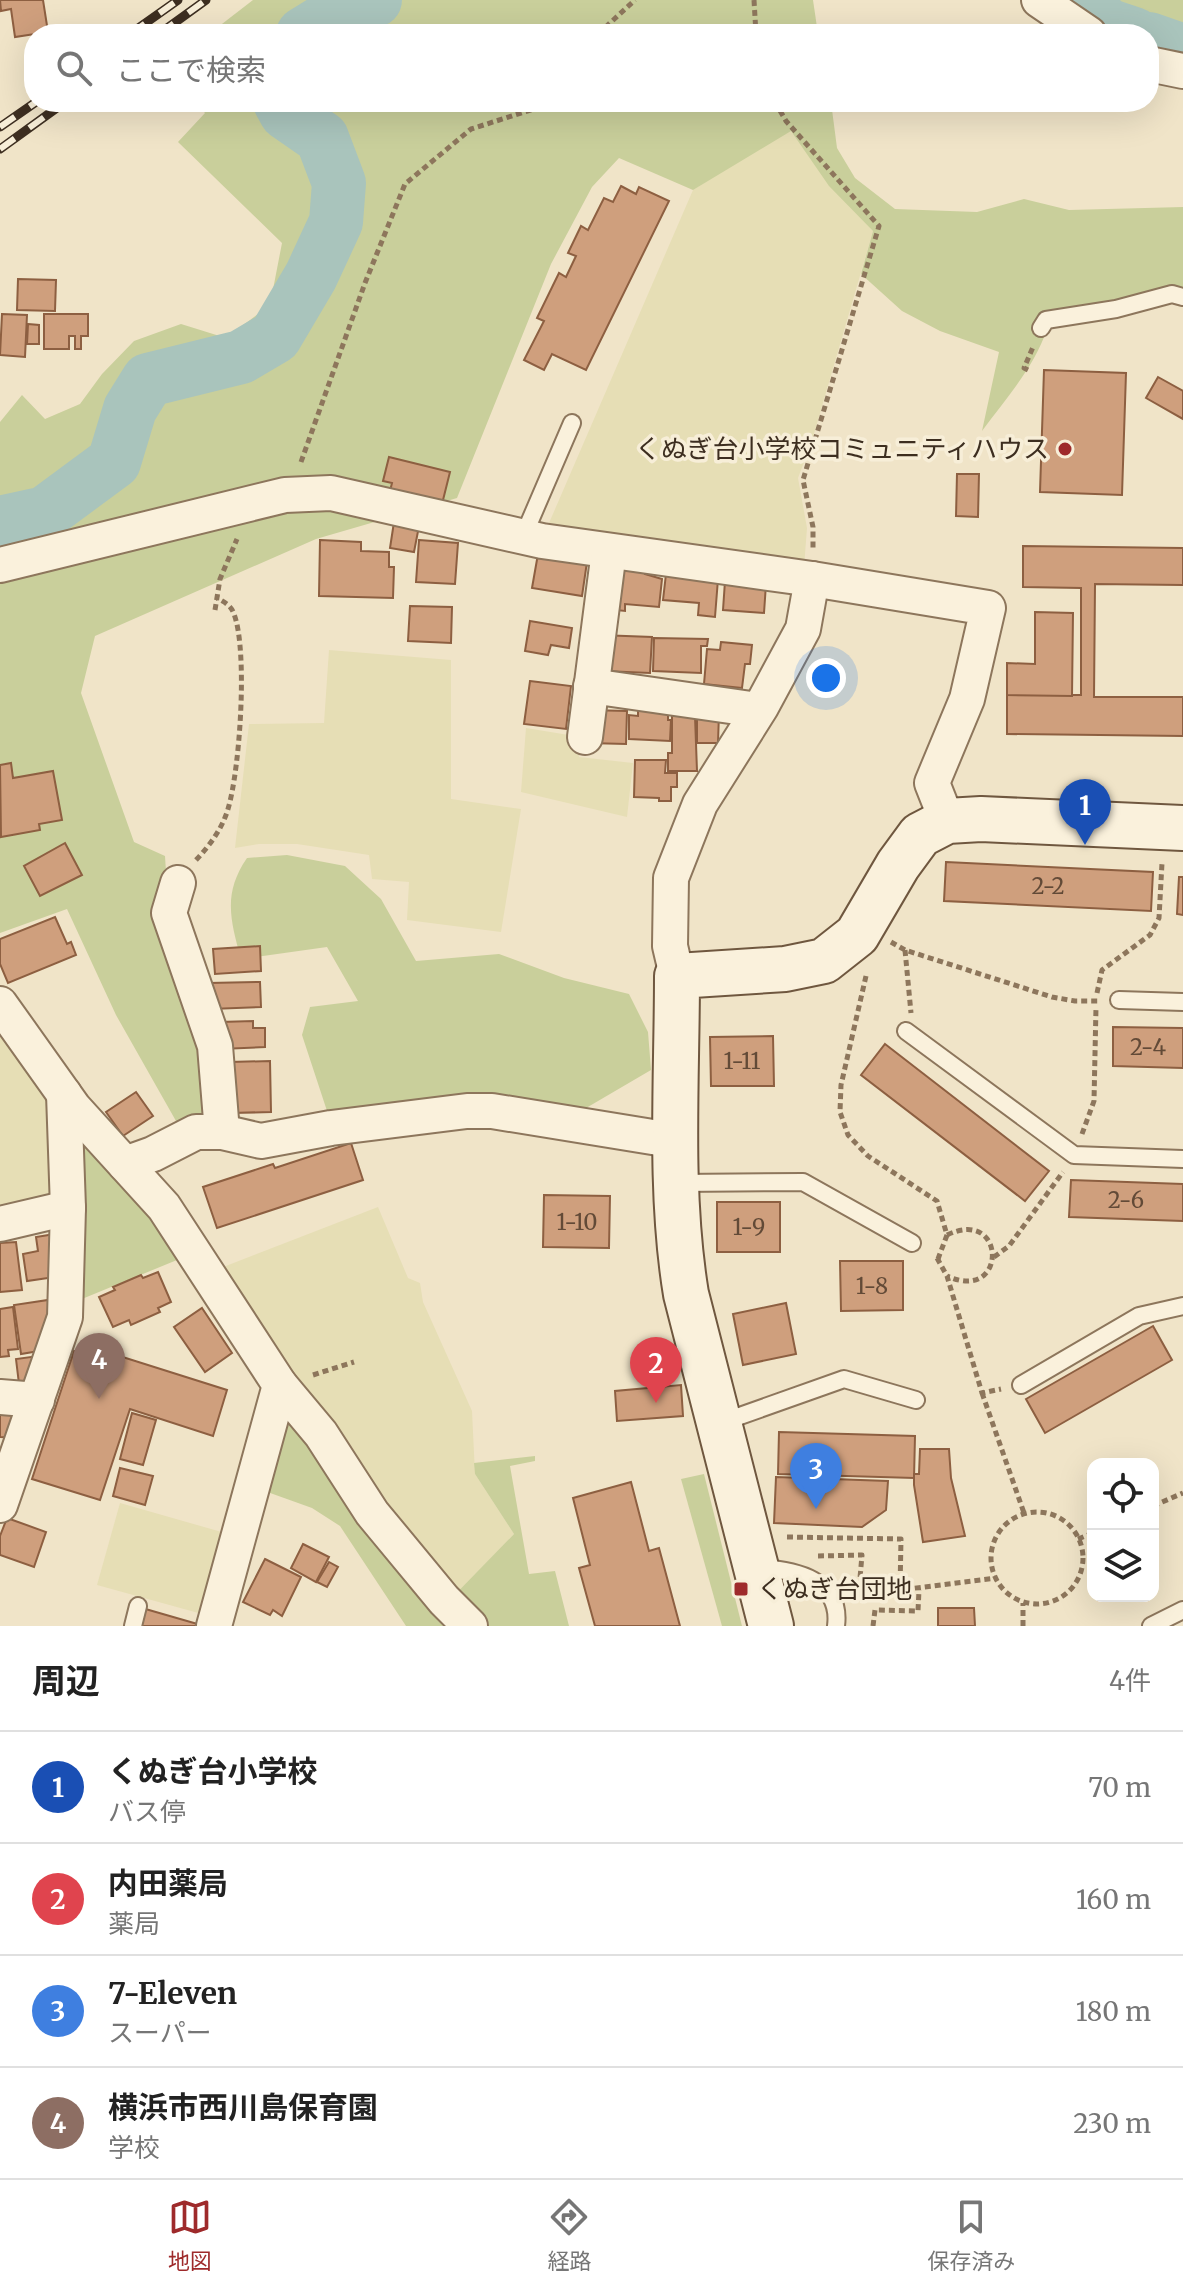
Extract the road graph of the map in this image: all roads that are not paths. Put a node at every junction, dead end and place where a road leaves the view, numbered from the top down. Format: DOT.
graph roads {
  1 [pos="1039,0"];
  2 [pos="1074,24"];
  3 [pos="1159,66"];
  4 [pos="1183,71"];
  5 [pos="1183,297"];
  6 [pos="1041,328"];
  7 [pos="572,423"];
  8 [pos="523,537"];
  9 [pos="609,551"];
  10 [pos="0,565"];
  11 [pos="812,579"];
  12 [pos="591,686"];
  13 [pos="758,710"];
  14 [pos="585,737"];
  15 [pos="947,821"];
  16 [pos="1170,853"];
  17 [pos="178,883"];
  18 [pos="677,976"];
  19 [pos="1119,1000"];
  20 [pos="1183,1002"];
  21 [pos="0,1004"];
  22 [pos="910,1034"];
  23 [pos="64,1094"];
  24 [pos="222,1132"];
  25 [pos="1183,1159"];
  26 [pos="677,1162"];
  27 [pos="125,1164"];
  28 [pos="68,1208"];
  29 [pos="0,1224"];
  30 [pos="912,1243"];
  31 [pos="1183,1306"];
  32 [pos="280,1385"];
  33 [pos="1021,1385"];
  34 [pos="0,1397"];
  35 [pos="37,1400"];
  36 [pos="916,1400"];
  37 [pos="719,1424"];
  38 [pos="0,1505"];
  39 [pos="768,1552"];
  40 [pos="138,1606"];
  41 [pos="1183,1610"];
  42 [pos="133,1626"];
  43 [pos="214,1626"];
  44 [pos="470,1626"];
  45 [pos="771,1626"];
  46 [pos="836,1626"];
  47 [pos="1151,1626"];
  1 -- 2 [label="street"];
  3 -- 4 [label="street"];
  5 -- 6 [label="lane"];
  7 -- 8 [label="lane"];
  8 -- 9 [label="street"];
  8 -- 10 [label="street"];
  9 -- 11 [label="street"];
  9 -- 12 [label="street"];
  11 -- 13 [label="street"];
  11 -- 15 [label="street"];
  12 -- 13 [label="street"];
  12 -- 14 [label="street"];
  13 -- 18 [label="street"];
  15 -- 16 [label="street"];
  15 -- 18 [label="street"];
  17 -- 24 [label="street"];
  18 -- 26 [label="street"];
  19 -- 20 [label="lane"];
  21 -- 23 [label="street"];
  22 -- 25 [label="lane"];
  23 -- 27 [label="street"];
  23 -- 28 [label="street"];
  24 -- 26 [label="street"];
  24 -- 27 [label="street"];
  26 -- 30 [label="lane"];
  26 -- 37 [label="street"];
  27 -- 32 [label="street"];
  28 -- 29 [label="street"];
  28 -- 35 [label="street"];
  31 -- 33 [label="lane"];
  32 -- 43 [label="street"];
  32 -- 44 [label="street"];
  34 -- 35 [label="street"];
  35 -- 38 [label="street"];
  36 -- 37 [label="lane"];
  37 -- 39 [label="street"];
  39 -- 45 [label="street"];
  39 -- 46 [label="lane"];
  40 -- 42 [label="lane"];
  41 -- 47 [label="lane"];
}
